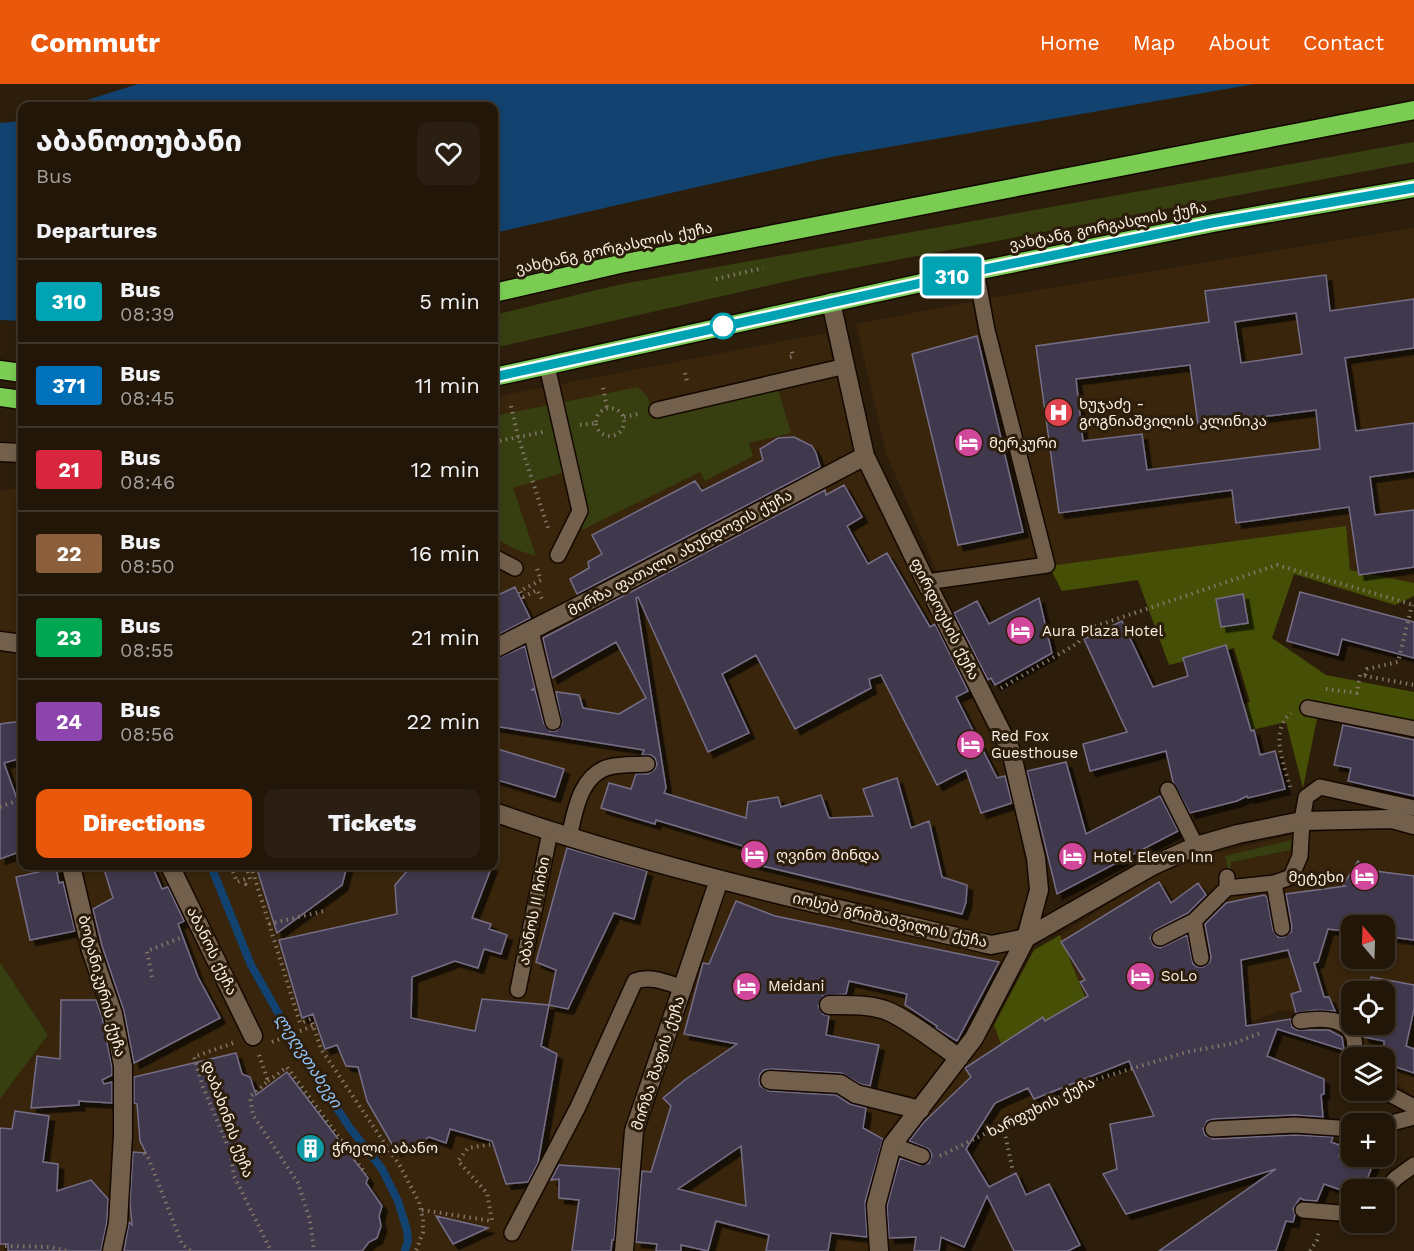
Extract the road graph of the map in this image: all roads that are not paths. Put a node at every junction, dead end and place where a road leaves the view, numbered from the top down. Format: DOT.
graph roads {
  1 [pos="1414,110"];
  2 [pos="1414,188"];
  3 [pos="976,271"];
  4 [pos="498,291"];
  5 [pos="831,302"];
  6 [pos="547,366"];
  7 [pos="846,366"];
  8 [pos="0,370"];
  9 [pos="18,372"];
  10 [pos="498,376"];
  11 [pos="0,397"];
  12 [pos="18,399"];
  13 [pos="657,410"];
  14 [pos="0,452"];
  15 [pos="18,453"];
  16 [pos="866,456"];
  17 [pos="558,555"];
  18 [pos="498,559"];
  19 [pos="515,568"];
  20 [pos="926,582"];
  21 [pos="531,631"];
  22 [pos="0,641"];
  23 [pos="18,643"];
  24 [pos="498,647"];
  25 [pos="1308,708"];
  26 [pos="553,722"];
  27 [pos="1414,729"];
  28 [pos="647,764"];
  29 [pos="1168,790"];
  30 [pos="1414,808"];
  31 [pos="498,813"];
  32 [pos="1302,821"];
  33 [pos="1414,825"];
  34 [pos="550,832"];
  35 [pos="569,837"];
  36 [pos="1196,846"];
  37 [pos="72,870"];
  38 [pos="172,870"];
  39 [pos="719,880"];
  40 [pos="1274,884"];
  41 [pos="1194,921"];
  42 [pos="1282,928"];
  43 [pos="1026,938"];
  44 [pos="1160,938"];
  45 [pos="1201,958"];
  46 [pos="684,988"];
  47 [pos="518,990"];
  48 [pos="829,1005"];
  49 [pos="1300,1021"];
  50 [pos="259,1041"];
  51 [pos="1354,1047"];
  52 [pos="959,1058"];
  53 [pos="770,1080"];
  54 [pos="1395,1097"];
  55 [pos="1414,1107"];
  56 [pos="920,1110"];
  57 [pos="1414,1117"];
  58 [pos="1395,1122"];
  59 [pos="1341,1128"];
  60 [pos="1213,1129"];
  61 [pos="892,1145"];
  62 [pos="922,1156"];
  63 [pos="1414,1165"];
  64 [pos="1395,1179"];
  65 [pos="1304,1210"];
  66 [pos="1341,1213"];
  67 [pos="512,1233"];
  68 [pos="112,1251"];
  69 [pos="624,1251"];
  70 [pos="879,1251"];
  1 -- 4 [label="highway, ვახტანგ გორგასლის ქუჩა"];
  2 -- 3 [label="highway, ვახტანგ გორგასლის ქუჩა"];
  3 -- 5 [label="highway, ვახტანგ გორგასლის ქუჩა"];
  3 -- 20 [label="lane"];
  5 -- 6 [label="highway, ვახტანგ გორგასლის ქუჩა"];
  5 -- 7 [label="street, ფირდოუსის ქუჩა"];
  6 -- 10 [label="highway, ვახტანგ გორგასლის ქუჩა"];
  6 -- 17 [label="lane"];
  7 -- 13 [label="lane"];
  7 -- 16 [label="street, ფირდოუსის ქუჩა"];
  8 -- 9 [label="highway"];
  11 -- 12 [label="highway"];
  14 -- 15 [label="street"];
  16 -- 20 [label="street, ფირდოუსის ქუჩა"];
  16 -- 21 [label="street, მირზა ფათალი ახუნდოვის ქუჩა"];
  18 -- 19 [label="lane"];
  20 -- 43 [label="street, ფირდოუსის ქუჩა"];
  21 -- 24 [label="street, მირზა ფათალი ახუნდოვის ქუჩა"];
  21 -- 26 [label="lane"];
  22 -- 23 [label="street"];
  25 -- 27 [label="lane"];
  28 -- 35 [label="lane"];
  29 -- 36 [label="lane"];
  30 -- 32 [label="lane"];
  31 -- 34 [label="street, იოსებ გრიშაშვილის ქუჩა"];
  32 -- 33 [label="street, იოსებ გრიშაშვილის ქუჩა"];
  32 -- 36 [label="street, იოსებ გრიშაშვილის ქუჩა"];
  32 -- 40 [label="lane"];
  34 -- 35 [label="street, იოსებ გრიშაშვილის ქუჩა"];
  34 -- 47 [label="lane, აბანოს II ჩიხი"];
  35 -- 39 [label="street, იოსებ გრიშაშვილის ქუჩა"];
  36 -- 43 [label="street, იოსებ გრიშაშვილის ქუჩა"];
  37 -- 68 [label="street, ბოტანიკურის ქუჩა"];
  38 -- 50 [label="street, აბანოს ქუჩა"];
  39 -- 43 [label="street, იოსებ გრიშაშვილის ქუჩა"];
  39 -- 46 [label="street, მირზა შაფის ქუჩა"];
  40 -- 41 [label="lane"];
  40 -- 42 [label="lane"];
  41 -- 44 [label="lane"];
  41 -- 45 [label="lane"];
  43 -- 52 [label="street, ფირდოუსის ქუჩა"];
  46 -- 67 [label="lane"];
  46 -- 69 [label="street, მირზა შაფის ქუჩა"];
  48 -- 52 [label="street"];
  49 -- 51 [label="lane"];
  52 -- 56 [label="street, ფირდოუსის ქუჩა"];
  53 -- 56 [label="street"];
  54 -- 55 [label="lane"];
  56 -- 61 [label="street, ფირდოუსის ქუჩა"];
  57 -- 58 [label="lane"];
  59 -- 60 [label="lane"];
  61 -- 62 [label="lane"];
  61 -- 70 [label="street"];
  63 -- 64 [label="lane"];
  65 -- 66 [label="lane"];
}
